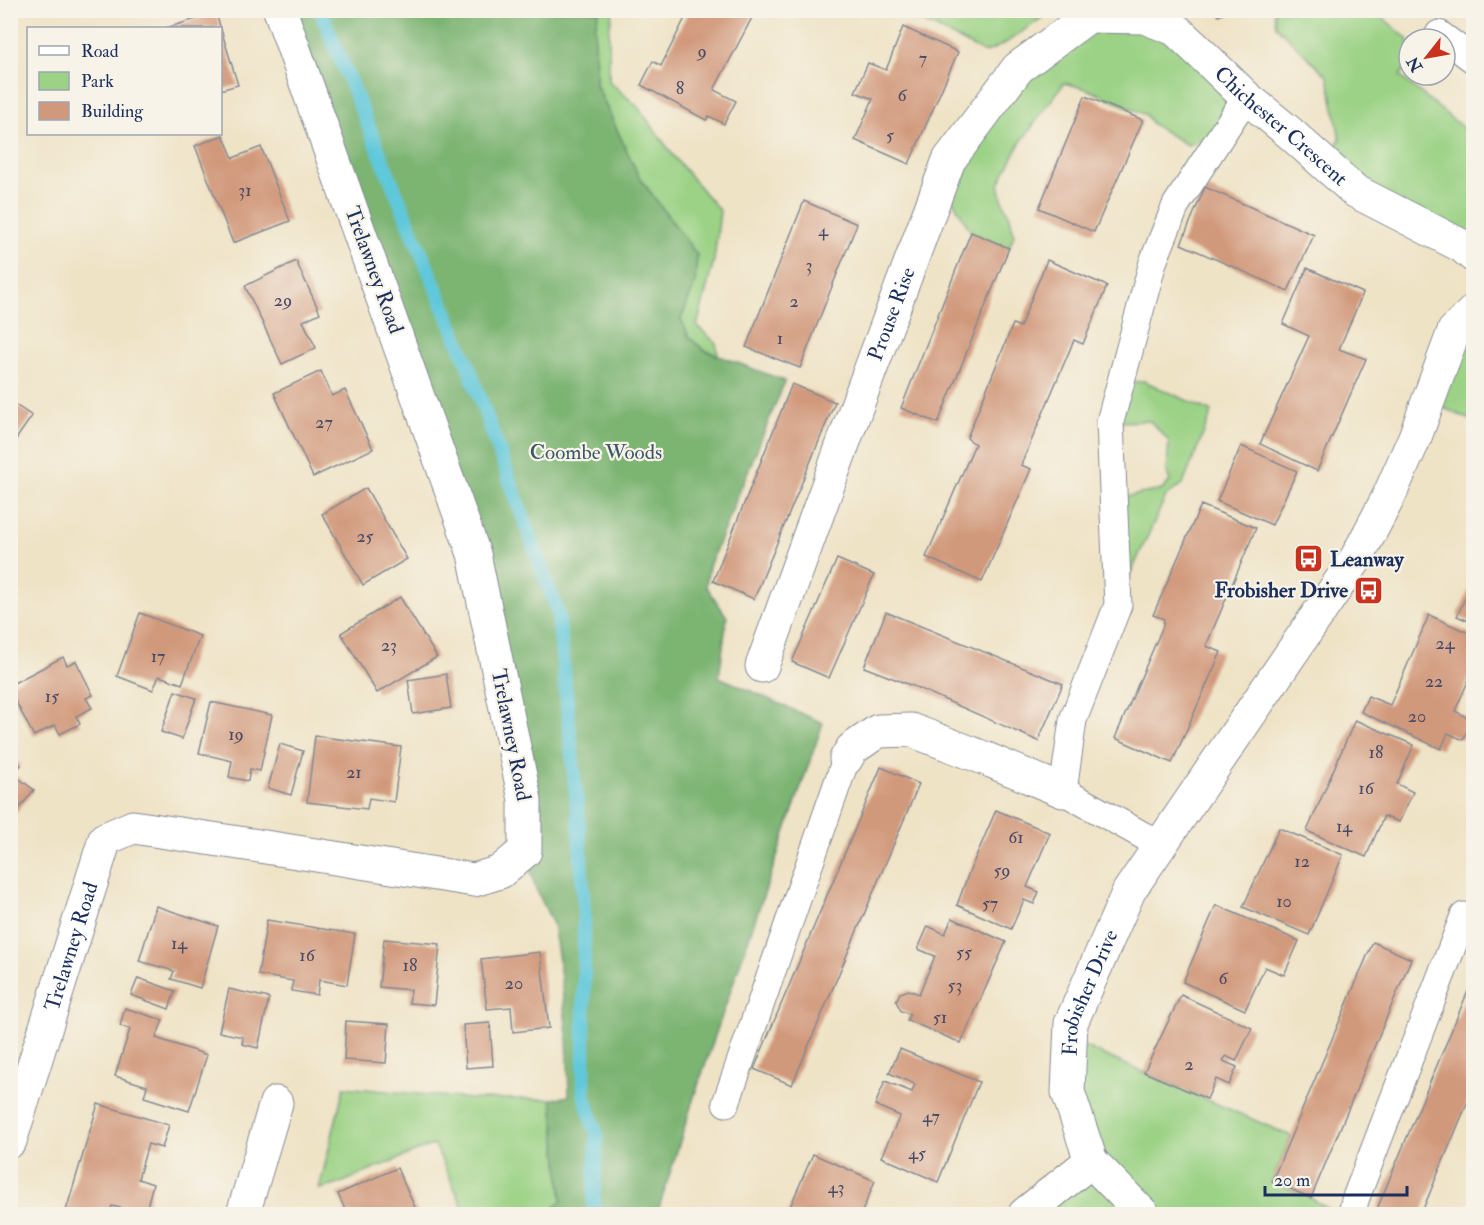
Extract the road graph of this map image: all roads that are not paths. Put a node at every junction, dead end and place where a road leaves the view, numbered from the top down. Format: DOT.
graph roads {
  1 [pos="280,10"];
  2 [pos="1088,13"];
  3 [pos="1457,48"];
  4 [pos="1473,60"];
  5 [pos="1246,97"];
  6 [pos="1473,256"];
  7 [pos="1473,311"];
  8 [pos="762,666"];
  9 [pos="846,759"];
  10 [pos="1063,791"];
  11 [pos="1160,845"];
  12 [pos="1464,916"];
  13 [pos="276,1103"];
  14 [pos="726,1103"];
  15 [pos="10,1141"];
  16 [pos="1091,1161"];
  17 [pos="243,1215"];
  18 [pos="1025,1215"];
  19 [pos="1143,1215"];
  20 [pos="1352,1215"];
  1 -- 15 [label="street, Trelawney Road"];
  2 -- 5 [label="street, Chichester Crescent"];
  2 -- 8 [label="street, Prouse Rise"];
  3 -- 4 [label="lane"];
  5 -- 6 [label="street, Chichester Crescent"];
  5 -- 10 [label="lane"];
  7 -- 11 [label="street, Frobisher Drive"];
  9 -- 10 [label="street"];
  9 -- 14 [label="lane"];
  10 -- 11 [label="lane"];
  11 -- 16 [label="street, Frobisher Drive"];
  12 -- 20 [label="lane"];
  13 -- 17 [label="street"];
  16 -- 18 [label="street"];
  16 -- 19 [label="street, Frobisher Drive"];
}
